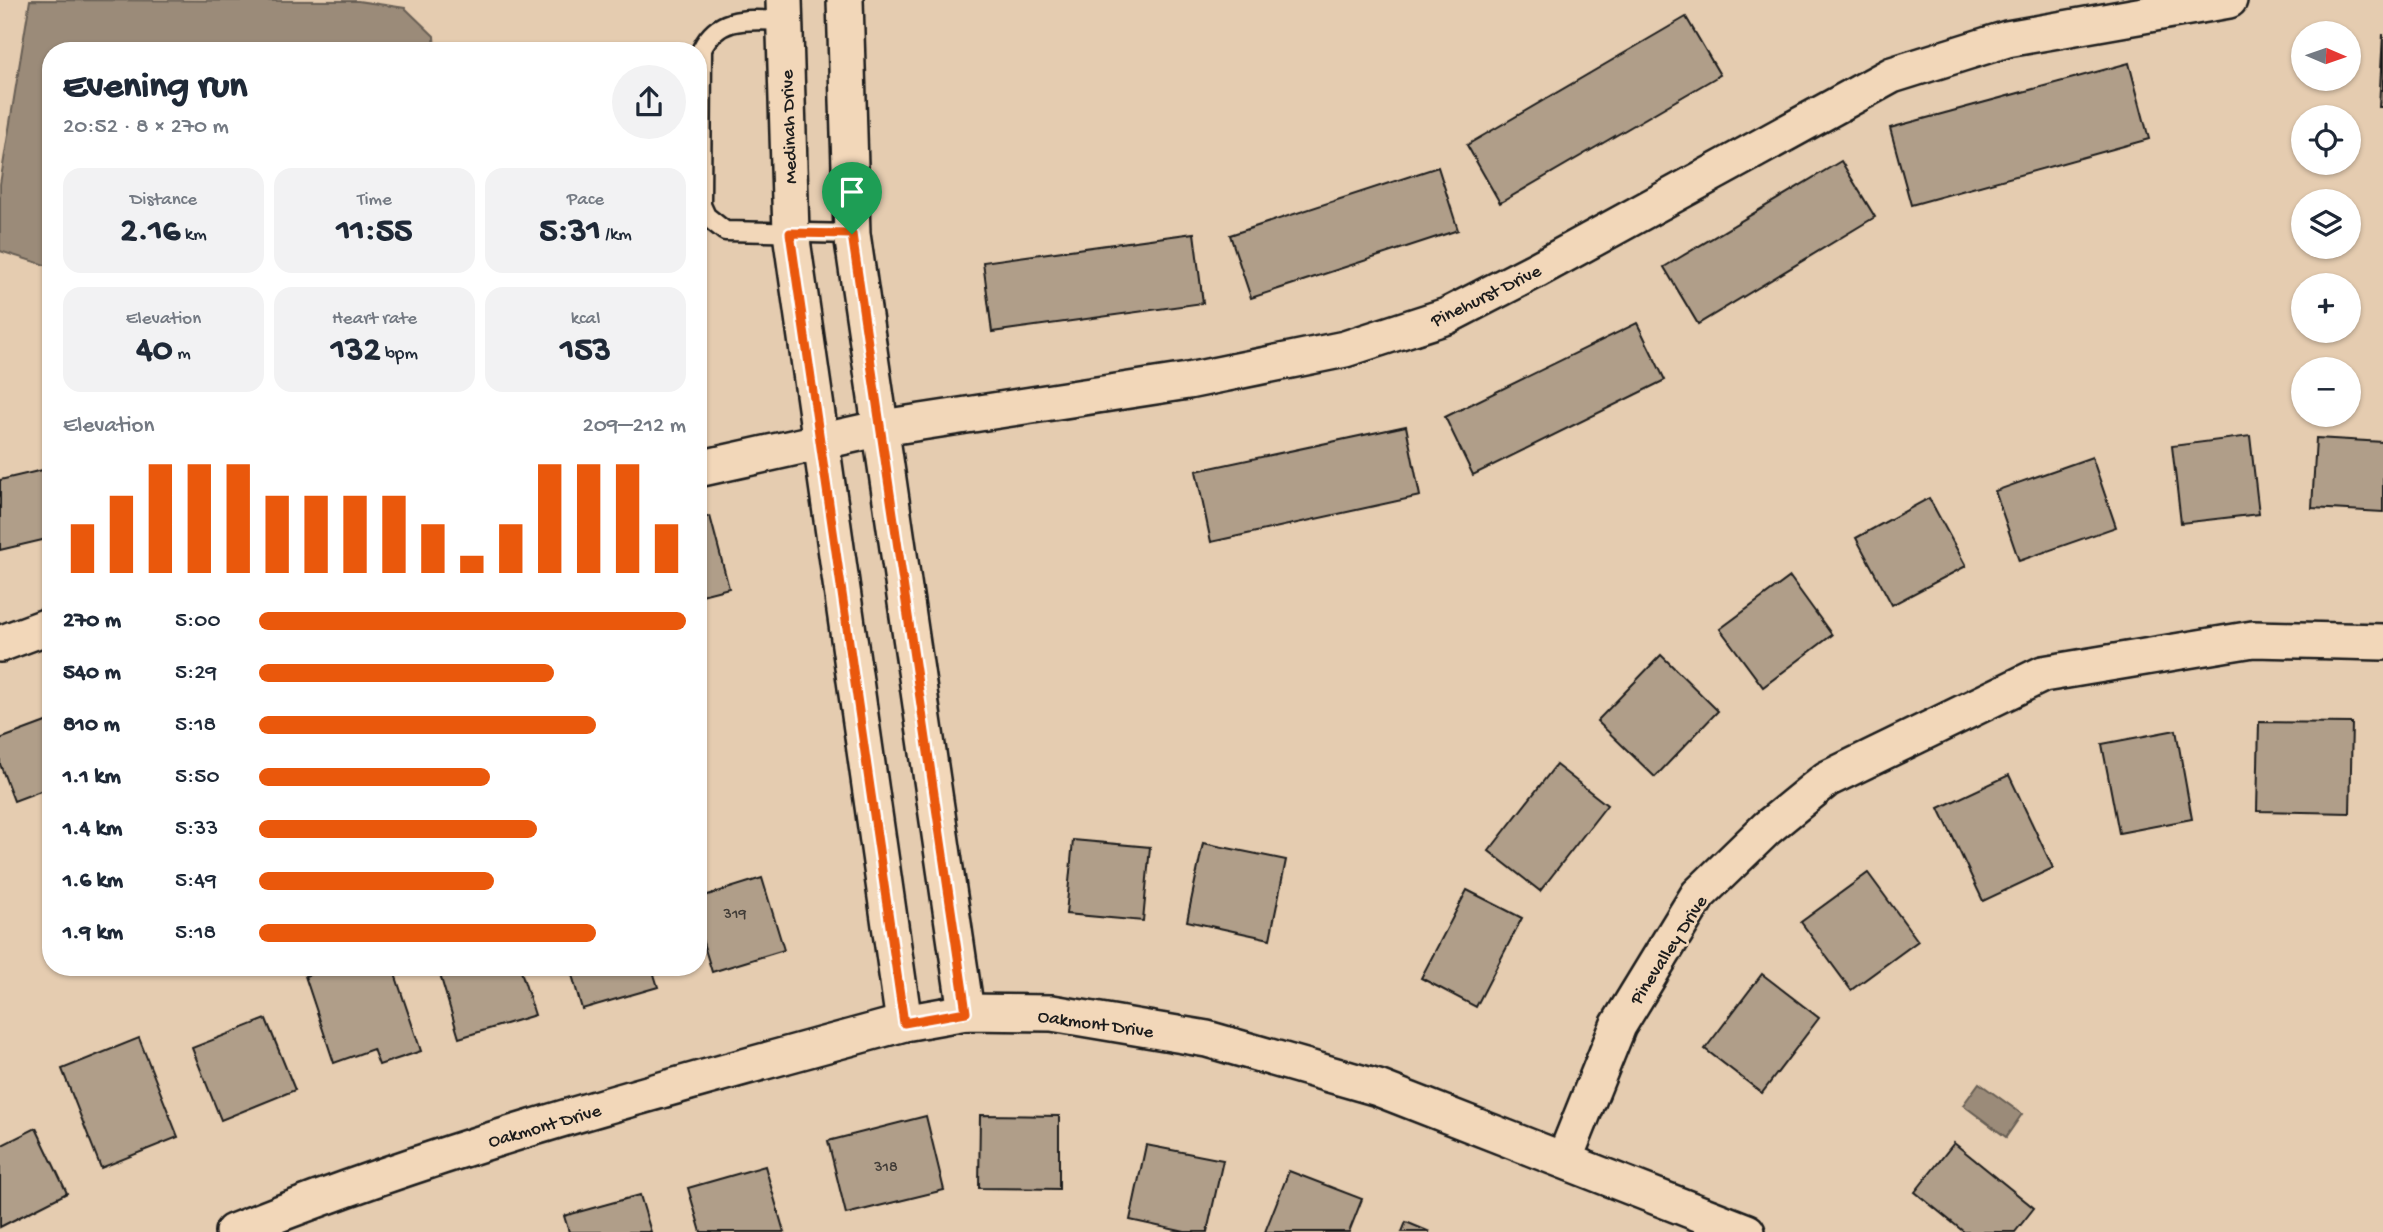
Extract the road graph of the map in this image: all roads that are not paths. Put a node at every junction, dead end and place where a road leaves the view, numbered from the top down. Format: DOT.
graph roads {
  1 [pos="845,0"];
  2 [pos="2229,0"];
  3 [pos="785,10"];
  4 [pos="705,42"];
  5 [pos="707,217"];
  6 [pos="790,233"];
  7 [pos="852,234"];
  8 [pos="882,428"];
  9 [pos="820,442"];
  10 [pos="707,467"];
  11 [pos="42,628"];
  12 [pos="2383,642"];
  13 [pos="0,644"];
  14 [pos="966,1012"];
  15 [pos="904,1023"];
  16 [pos="1564,1160"];
  17 [pos="233,1232"];
  18 [pos="1747,1232"];
  1 -- 7 [label="street"];
  2 -- 8 [label="street, Pinehurst Drive"];
  3 -- 4 [label="lane, Medinah Drive"];
  3 -- 6 [label="street, Medinah Drive"];
  5 -- 6 [label="lane, Medinah Drive"];
  6 -- 7 [label="lane, Medinah Drive"];
  6 -- 9 [label="street, Medinah Drive"];
  7 -- 8 [label="street"];
  8 -- 9 [label="street, Pinehurst Drive"];
  8 -- 14 [label="street"];
  9 -- 10 [label="street, Pinehurst Drive"];
  9 -- 15 [label="street, Medinah Drive"];
  11 -- 13 [label="street"];
  12 -- 16 [label="street, Pinevalley Drive"];
  14 -- 15 [label="street, Oakmont Drive"];
  14 -- 16 [label="street, Oakmont Drive"];
  15 -- 17 [label="street, Oakmont Drive"];
  16 -- 18 [label="street, Oakmont Drive"];
}
